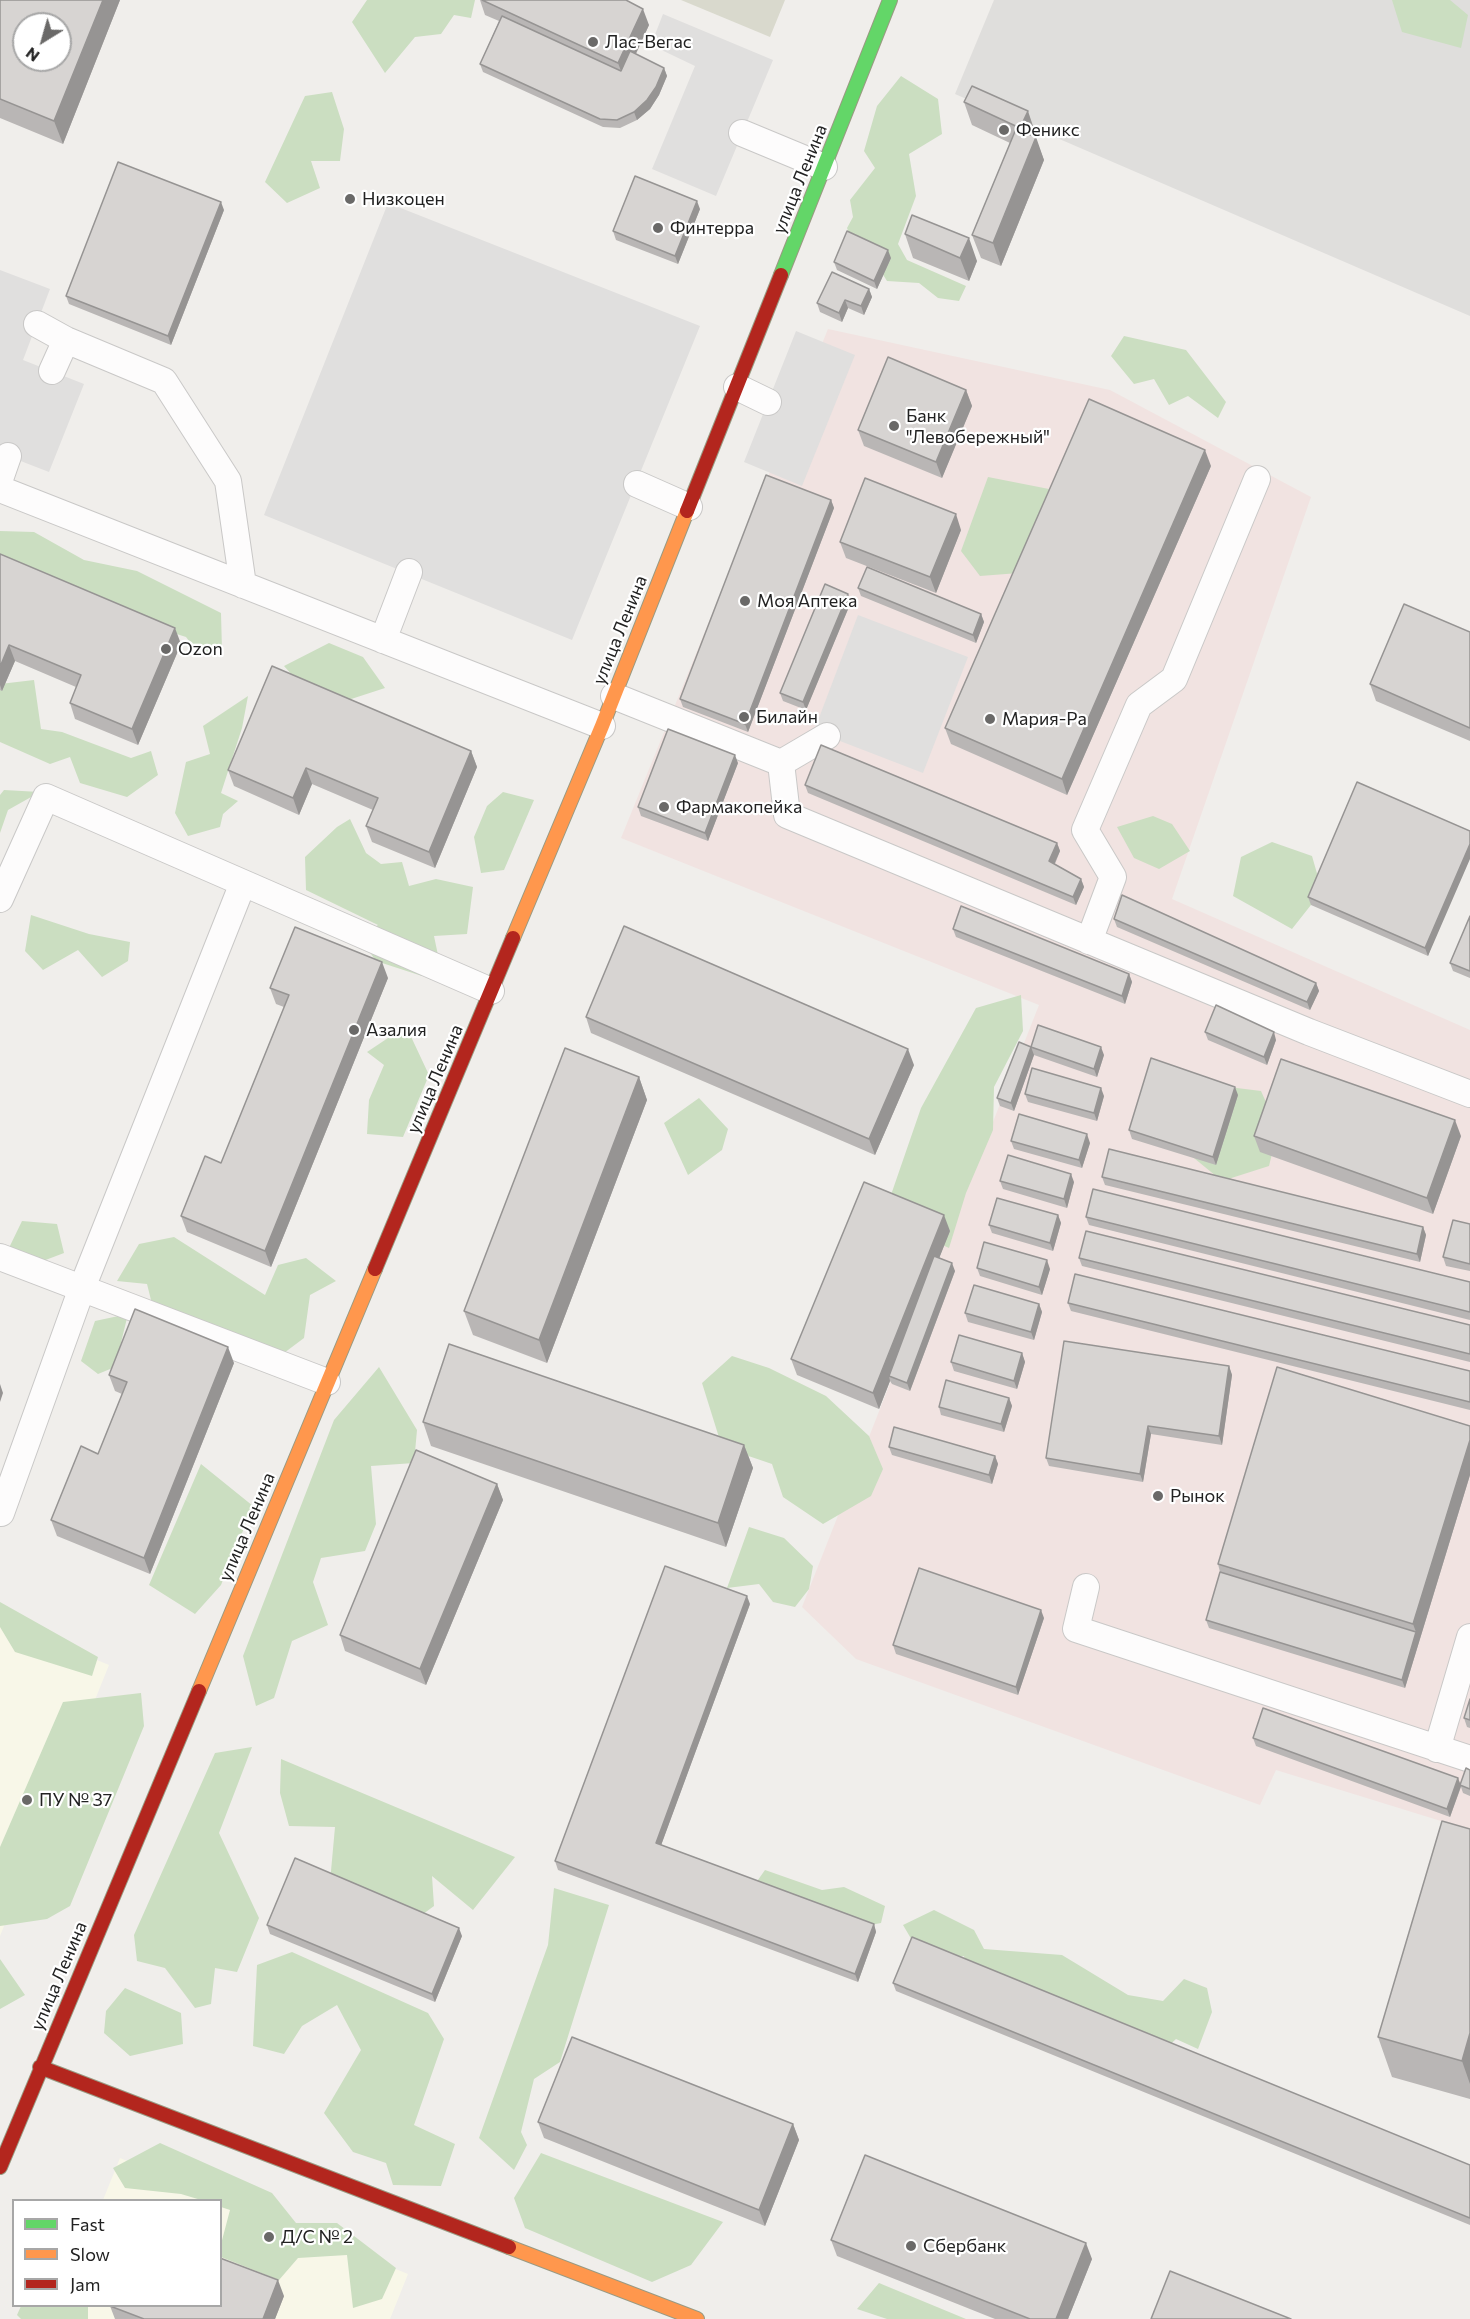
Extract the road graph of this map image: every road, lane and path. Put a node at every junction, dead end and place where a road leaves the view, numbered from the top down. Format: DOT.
graph roads {
  1 [pos="890,0"];
  2 [pos="742,133"];
  3 [pos="824,167"];
  4 [pos="37,324"];
  5 [pos="66,340"];
  6 [pos="52,371"];
  7 [pos="737,387"];
  8 [pos="768,402"];
  9 [pos="1257,478"];
  10 [pos="637,484"];
  11 [pos="0,489"];
  12 [pos="689,507"];
  13 [pos="409,572"];
  14 [pos="243,585"];
  15 [pos="383,640"];
  16 [pos="614,696"];
  17 [pos="602,726"];
  18 [pos="827,736"];
  19 [pos="781,763"];
  20 [pos="243,883"];
  21 [pos="0,899"];
  22 [pos="1089,941"];
  23 [pos="491,991"];
  24 [pos="1470,1094"];
  25 [pos="0,1257"];
  26 [pos="82,1288"];
  27 [pos="327,1382"];
  28 [pos="1,1513"];
  29 [pos="1086,1587"];
  30 [pos="1470,1637"];
  31 [pos="1437,1749"];
  32 [pos="1470,1760"];
  33 [pos="40,2067"];
  34 [pos="0,2167"];
  35 [pos="697,2319"];
  1 -- 3 [label="main road, улица Ленина"];
  2 -- 3 [label="lane"];
  3 -- 7 [label="main road, улица Ленина"];
  4 -- 5 [label="lane"];
  5 -- 6 [label="lane"];
  5 -- 14 [label="lane"];
  7 -- 8 [label="lane"];
  7 -- 12 [label="main road, улица Ленина"];
  9 -- 22 [label="lane"];
  10 -- 12 [label="lane"];
  11 -- 14 [label="lane"];
  12 -- 16 [label="main road, улица Ленина"];
  13 -- 15 [label="lane"];
  14 -- 15 [label="lane"];
  15 -- 17 [label="lane"];
  16 -- 17 [label="main road, улица Ленина"];
  16 -- 19 [label="lane"];
  17 -- 23 [label="main road, улица Ленина"];
  18 -- 19 [label="lane"];
  19 -- 22 [label="lane"];
  20 -- 21 [label="lane"];
  20 -- 23 [label="lane"];
  20 -- 26 [label="lane"];
  22 -- 24 [label="lane"];
  23 -- 27 [label="main road, улица Ленина"];
  25 -- 26 [label="lane"];
  26 -- 27 [label="lane"];
  26 -- 28 [label="lane"];
  27 -- 33 [label="main road, улица Ленина"];
  29 -- 31 [label="lane"];
  30 -- 31 [label="lane"];
  31 -- 32 [label="lane"];
  33 -- 34 [label="main road, улица Ленина"];
  33 -- 35 [label="main road"];
}
